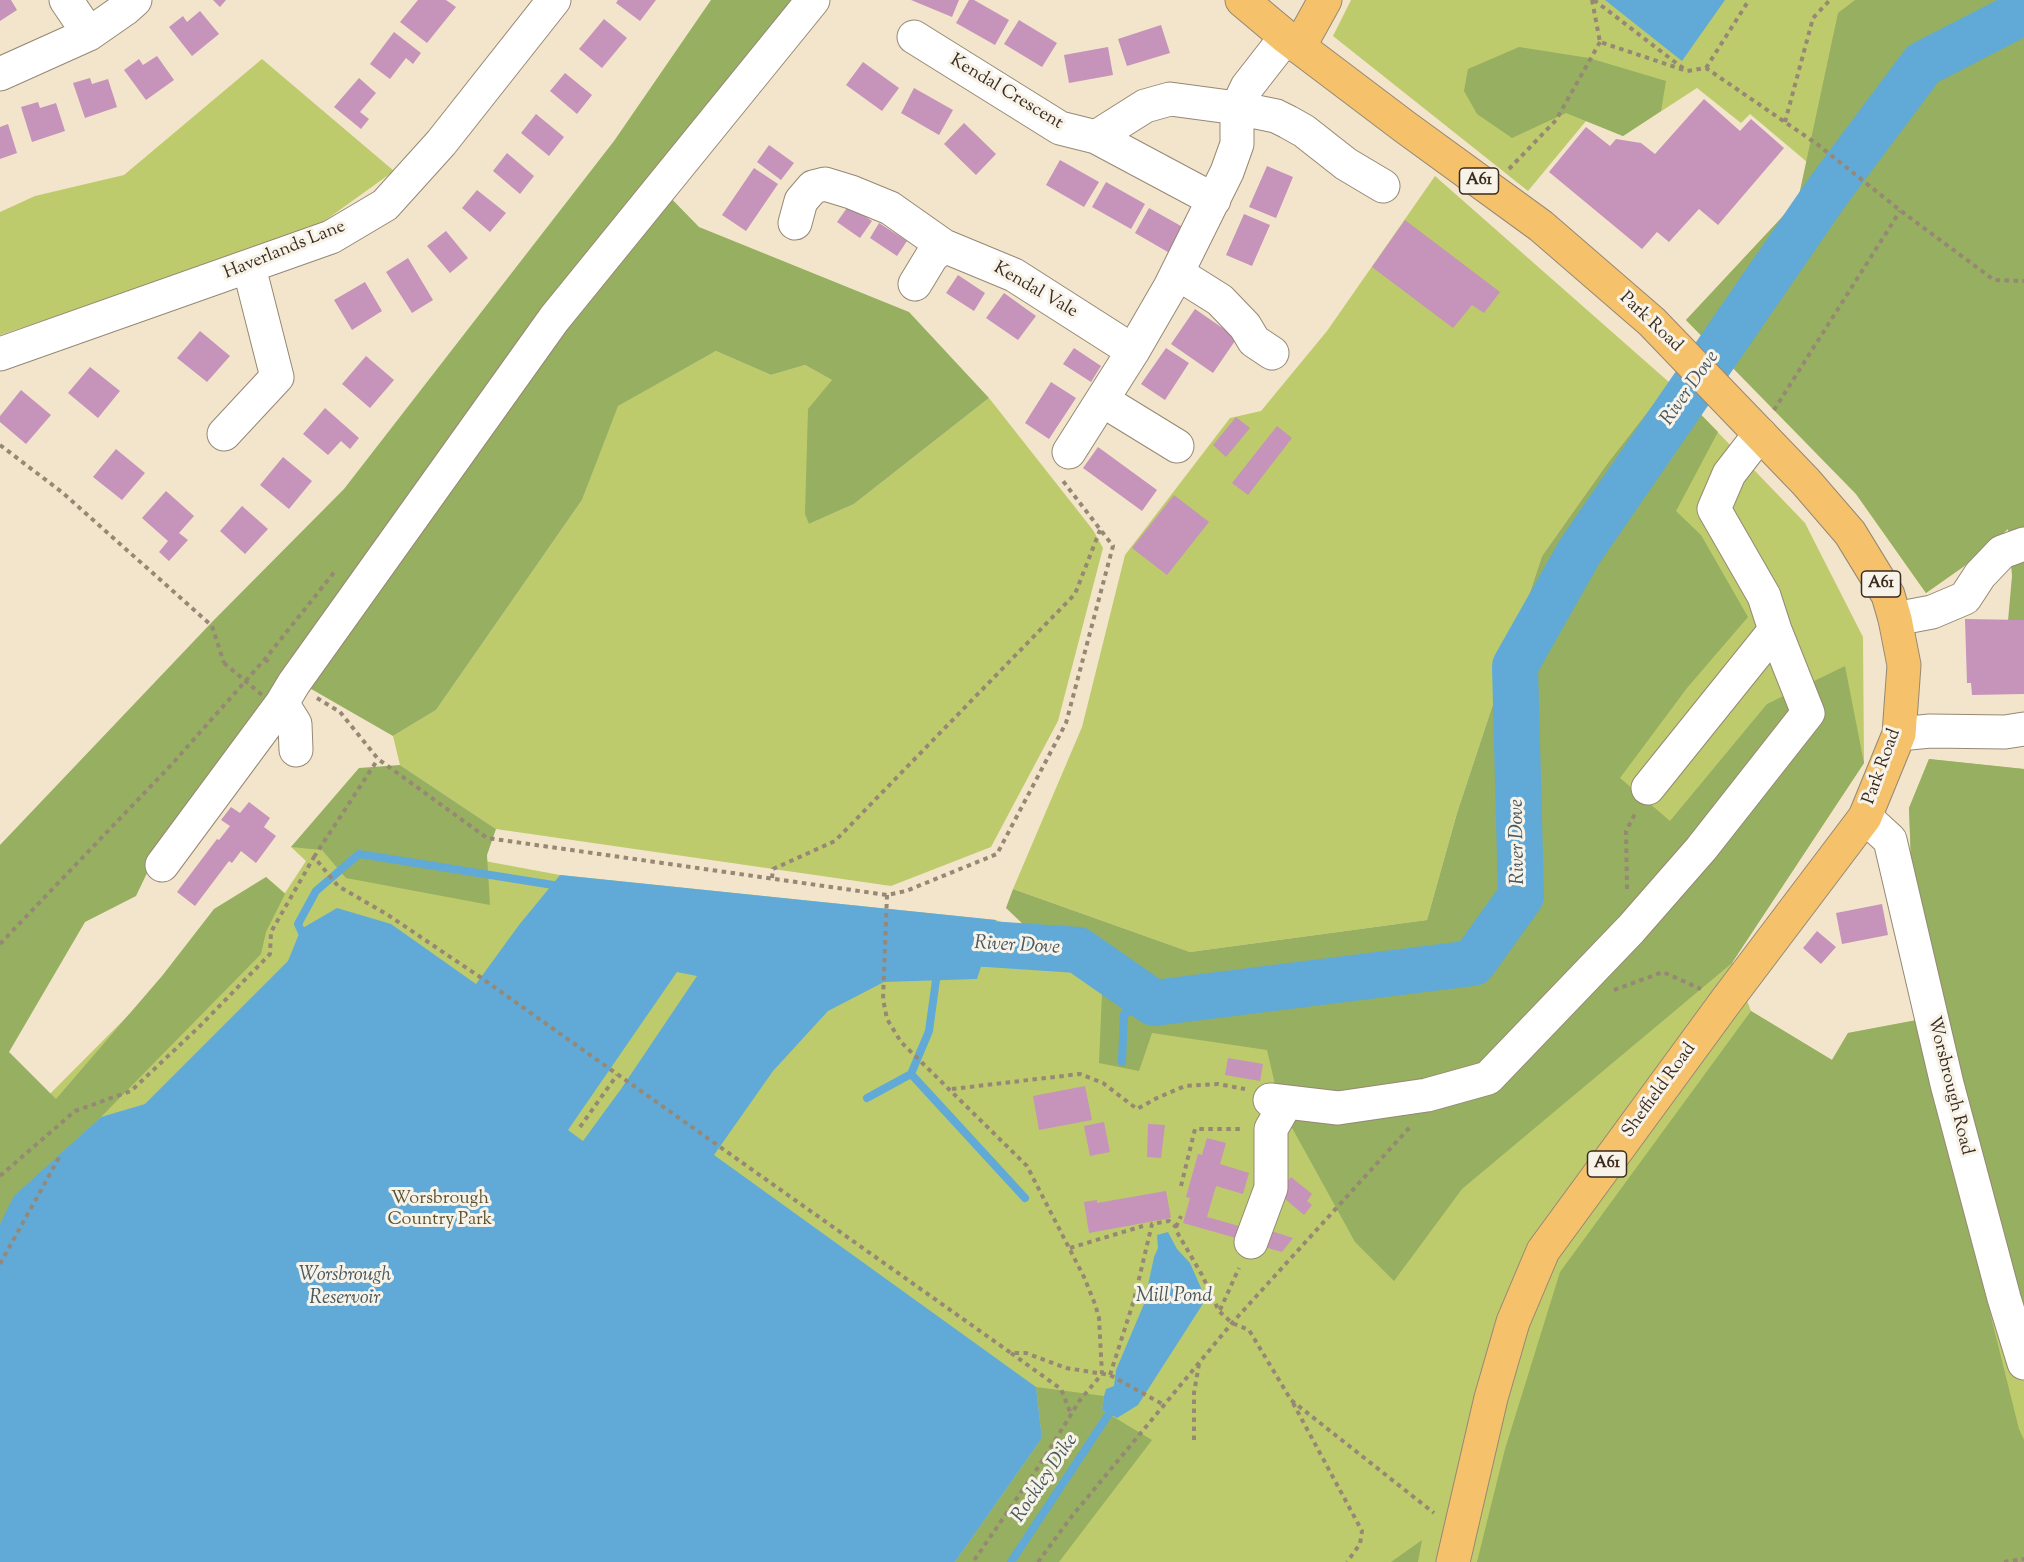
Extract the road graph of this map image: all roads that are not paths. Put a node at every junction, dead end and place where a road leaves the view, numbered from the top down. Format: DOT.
graph roads {
  1 [pos="66,0"];
  2 [pos="135,0"];
  3 [pos="554,0"];
  4 [pos="813,0"];
  5 [pos="1242,0"];
  6 [pos="1325,0"];
  7 [pos="89,34"];
  8 [pos="914,38"];
  9 [pos="1293,42"];
  10 [pos="0,74"];
  11 [pos="1237,108"];
  12 [pos="1096,137"];
  13 [pos="1383,186"];
  14 [pos="1214,200"];
  15 [pos="795,223"];
  16 [pos="944,246"];
  17 [pos="249,267"];
  18 [pos="1173,280"];
  19 [pos="915,285"];
  20 [pos="1133,351"];
  21 [pos="1272,353"];
  22 [pos="0,354"];
  23 [pos="1102,400"];
  24 [pos="224,434"];
  25 [pos="1760,434"];
  26 [pos="1177,446"];
  27 [pos="1070,452"];
  28 [pos="2024,544"];
  29 [pos="1895,619"];
  30 [pos="1775,630"];
  31 [pos="279,694"];
  32 [pos="2024,729"];
  33 [pos="1899,734"];
  34 [pos="296,750"];
  35 [pos="1648,788"];
  36 [pos="1865,817"];
  37 [pos="162,865"];
  38 [pos="1251,1242"];
  39 [pos="2024,1363"];
  40 [pos="1453,1562"];
  1 -- 7 [label="street"];
  2 -- 7 [label="street"];
  3 -- 17 [label="street, Haverlands Lane"];
  4 -- 31 [label="street"];
  5 -- 9 [label="main road, Park Road / A61"];
  6 -- 9 [label="main road"];
  7 -- 10 [label="street"];
  8 -- 12 [label="street, Kendal Crescent"];
  9 -- 11 [label="street"];
  9 -- 25 [label="main road, Park Road / A61"];
  11 -- 12 [label="street"];
  11 -- 13 [label="street"];
  11 -- 14 [label="street"];
  12 -- 14 [label="street, Kendal Crescent"];
  14 -- 18 [label="street"];
  15 -- 16 [label="street, Kendal Vale"];
  16 -- 19 [label="street"];
  16 -- 20 [label="street, Kendal Vale"];
  17 -- 22 [label="street, Haverlands Lane"];
  17 -- 24 [label="street"];
  18 -- 20 [label="street"];
  18 -- 21 [label="street"];
  20 -- 23 [label="street"];
  23 -- 26 [label="street"];
  23 -- 27 [label="street"];
  25 -- 29 [label="main road, Park Road / A61"];
  25 -- 30 [label="street"];
  28 -- 29 [label="street"];
  29 -- 33 [label="main road, Park Road / A61"];
  30 -- 35 [label="street"];
  30 -- 38 [label="street"];
  31 -- 34 [label="street"];
  31 -- 37 [label="street"];
  32 -- 33 [label="street"];
  33 -- 36 [label="main road, Park Road / A61"];
  36 -- 39 [label="street, Worsbrough Road"];
  36 -- 40 [label="main road, Sheffield Road / A61"];
}
